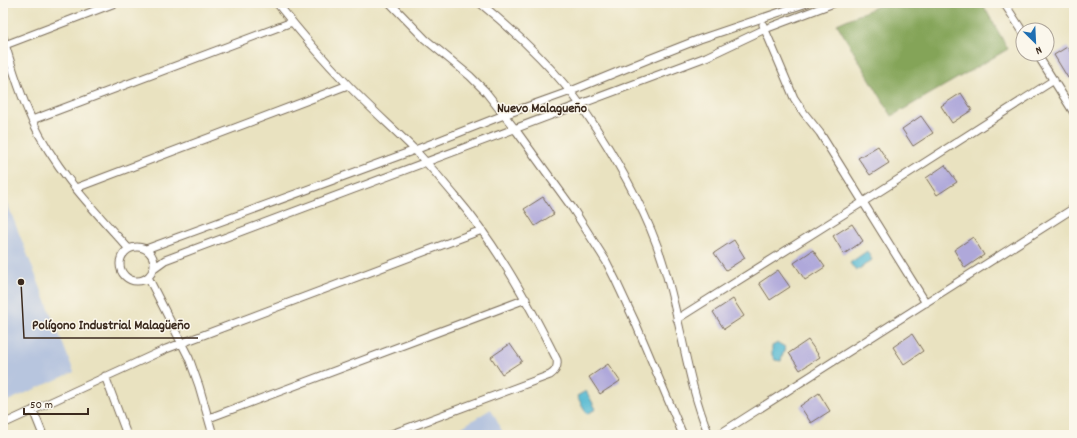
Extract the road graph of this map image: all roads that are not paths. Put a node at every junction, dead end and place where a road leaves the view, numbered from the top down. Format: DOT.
graph roads {
  1 [pos="115,3"];
  2 [pos="277,3"];
  3 [pos="390,3"];
  4 [pos="480,3"];
  5 [pos="807,3"];
  6 [pos="834,3"];
  7 [pos="1004,3"];
  8 [pos="761,19"];
  9 [pos="292,22"];
  10 [pos="1016,22"];
  11 [pos="765,29"];
  12 [pos="4,41"];
  13 [pos="1042,62"];
  14 [pos="1054,80"];
  15 [pos="348,85"];
  16 [pos="571,91"];
  17 [pos="1071,101"];
  18 [pos="580,104"];
  19 [pos="1074,113"];
  20 [pos="504,115"];
  21 [pos="32,120"];
  22 [pos="515,129"];
  23 [pos="415,150"];
  24 [pos="427,162"];
  25 [pos="76,188"];
  26 [pos="863,202"];
  27 [pos="1074,208"];
  28 [pos="482,230"];
  29 [pos="129,249"];
  30 [pos="146,249"];
  31 [pos="154,268"];
  32 [pos="148,277"];
  33 [pos="526,299"];
  34 [pos="926,303"];
  35 [pos="677,319"];
  36 [pos="182,342"];
  37 [pos="105,376"];
  38 [pos="33,410"];
  39 [pos="209,418"];
  40 [pos="3,424"];
  41 [pos="43,435"];
  42 [pos="127,435"];
  43 [pos="213,435"];
  44 [pos="389,435"];
  45 [pos="683,435"];
  46 [pos="709,435"];
  47 [pos="718,435"];
  1 -- 12 [label="street"];
  2 -- 9 [label="street"];
  3 -- 20 [label="street"];
  4 -- 16 [label="street"];
  5 -- 8 [label="street"];
  6 -- 11 [label="street"];
  7 -- 10 [label="street"];
  8 -- 11 [label="street"];
  8 -- 16 [label="street"];
  9 -- 15 [label="street"];
  9 -- 21 [label="street"];
  11 -- 18 [label="street"];
  11 -- 26 [label="street"];
  12 -- 21 [label="street"];
  13 -- 14 [label="street"];
  14 -- 17 [label="street"];
  14 -- 26 [label="street"];
  15 -- 23 [label="street"];
  15 -- 25 [label="street"];
  16 -- 18 [label="street"];
  16 -- 20 [label="street"];
  17 -- 19 [label="street"];
  18 -- 22 [label="street"];
  18 -- 35 [label="street"];
  20 -- 22 [label="street"];
  20 -- 23 [label="street"];
  21 -- 25 [label="street"];
  22 -- 24 [label="street"];
  22 -- 45 [label="street"];
  23 -- 24 [label="street"];
  23 -- 30 [label="street"];
  24 -- 28 [label="street"];
  24 -- 31 [label="street"];
  25 -- 29 [label="street"];
  26 -- 34 [label="street"];
  26 -- 35 [label="street"];
  27 -- 34 [label="street"];
  28 -- 33 [label="street"];
  28 -- 36 [label="street"];
  29 -- 30 [label="street"];
  29 -- 32 [label="street"];
  30 -- 31 [label="street"];
  31 -- 32 [label="street"];
  32 -- 36 [label="street"];
  33 -- 39 [label="street"];
  33 -- 44 [label="street"];
  34 -- 47 [label="street"];
  35 -- 46 [label="street"];
  36 -- 37 [label="street"];
  36 -- 39 [label="street"];
  37 -- 38 [label="street"];
  37 -- 42 [label="street"];
  38 -- 40 [label="street"];
  38 -- 41 [label="street"];
  39 -- 43 [label="street"];
}
